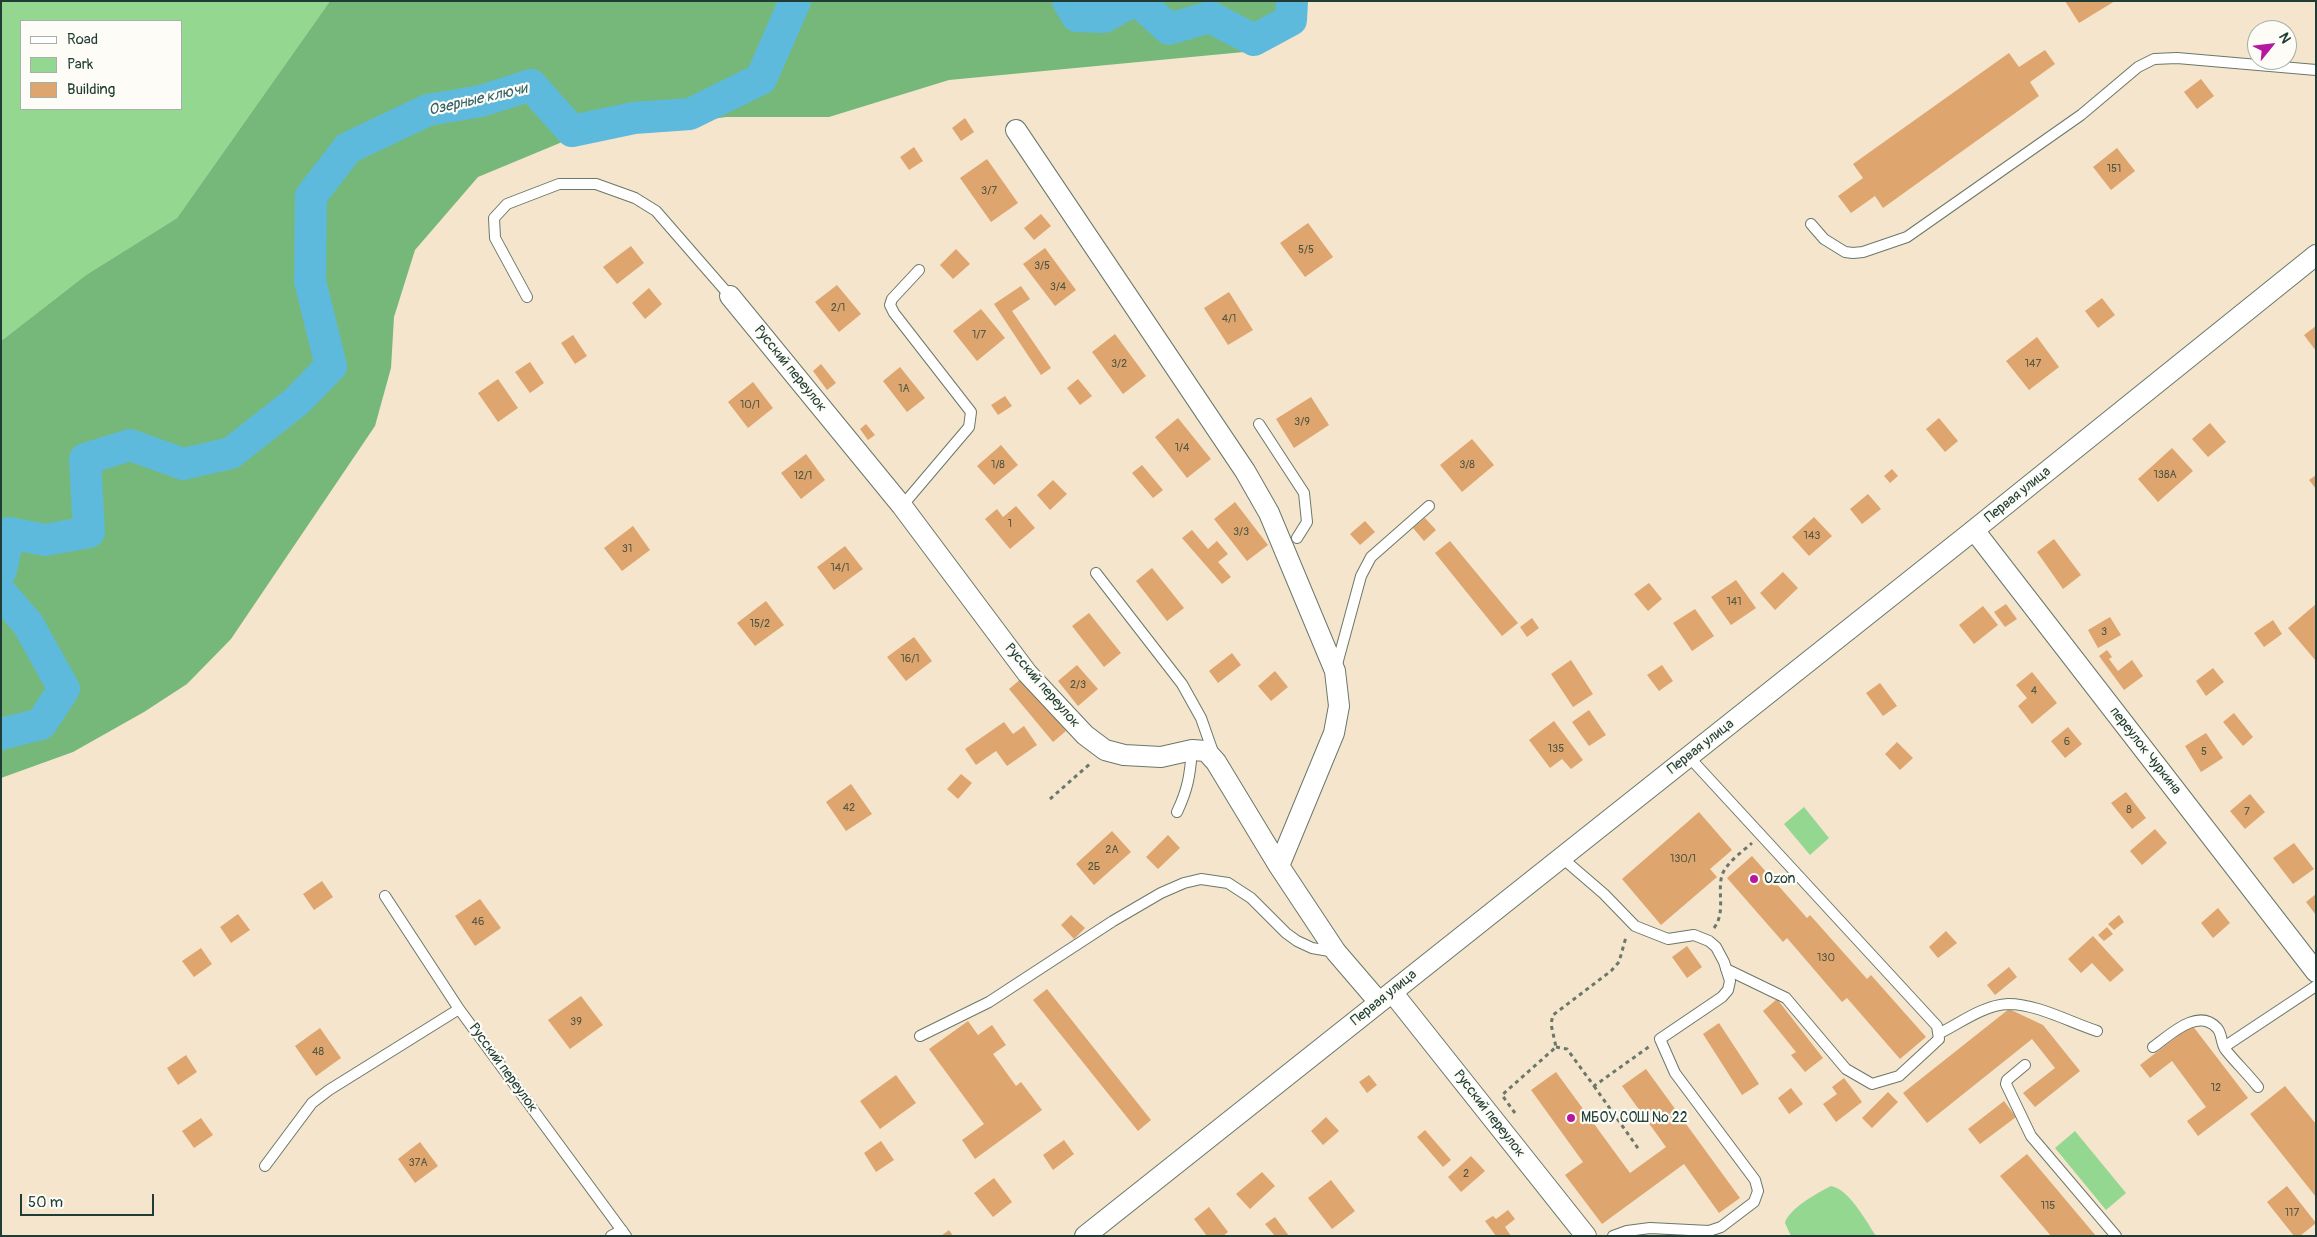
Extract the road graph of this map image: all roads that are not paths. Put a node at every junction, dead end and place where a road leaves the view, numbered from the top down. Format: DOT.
graph roads {
  1 [pos="2316,70"];
  2 [pos="1016,130"];
  3 [pos="1811,224"];
  4 [pos="2316,255"];
  5 [pos="919,270"];
  6 [pos="730,296"];
  7 [pos="527,297"];
  8 [pos="1258,424"];
  9 [pos="902,506"];
  10 [pos="1429,506"];
  11 [pos="1974,530"];
  12 [pos="1297,538"];
  13 [pos="1096,572"];
  14 [pos="1336,671"];
  15 [pos="1192,750"];
  16 [pos="1688,758"];
  17 [pos="1216,762"];
  18 [pos="1177,812"];
  19 [pos="1561,857"];
  20 [pos="1279,866"];
  21 [pos="385,896"];
  22 [pos="1336,952"];
  23 [pos="1726,969"];
  24 [pos="2316,972"];
  25 [pos="2316,986"];
  26 [pos="1386,997"];
  27 [pos="459,1009"];
  28 [pos="2097,1031"];
  29 [pos="1940,1033"];
  30 [pos="920,1036"];
  31 [pos="2154,1047"];
  32 [pos="2224,1047"];
  33 [pos="2025,1064"];
  34 [pos="2258,1086"];
  35 [pos="265,1166"];
  36 [pos="624,1233"];
  37 [pos="610,1236"];
  38 [pos="1085,1236"];
  39 [pos="1586,1236"];
  40 [pos="1613,1236"];
  41 [pos="2116,1236"];
  1 -- 3 [label="lane"];
  2 -- 14 [label="street"];
  4 -- 11 [label="street, Первая улица"];
  5 -- 9 [label="lane"];
  6 -- 7 [label="lane"];
  6 -- 9 [label="street, Русский переулок"];
  8 -- 12 [label="lane"];
  9 -- 15 [label="street, Русский переулок"];
  10 -- 14 [label="lane"];
  11 -- 16 [label="street, Первая улица"];
  11 -- 24 [label="street, переулок Чуркина"];
  13 -- 17 [label="lane"];
  14 -- 20 [label="street"];
  15 -- 17 [label="street, Русский переулок"];
  15 -- 18 [label="lane"];
  16 -- 19 [label="street, Первая улица"];
  16 -- 29 [label="lane"];
  17 -- 20 [label="street, Русский переулок"];
  19 -- 23 [label="lane"];
  19 -- 26 [label="street, Первая улица"];
  20 -- 22 [label="street, Русский переулок"];
  21 -- 27 [label="lane, Русский переулок"];
  22 -- 26 [label="street, Русский переулок"];
  22 -- 30 [label="lane"];
  23 -- 29 [label="lane"];
  23 -- 40 [label="lane"];
  25 -- 32 [label="lane"];
  26 -- 38 [label="street, Первая улица"];
  26 -- 39 [label="street, Русский переулок"];
  27 -- 35 [label="lane"];
  27 -- 36 [label="lane, Русский переулок"];
  28 -- 29 [label="lane"];
  31 -- 32 [label="lane"];
  32 -- 34 [label="lane"];
  33 -- 41 [label="lane"];
  36 -- 37 [label="lane"];
}
